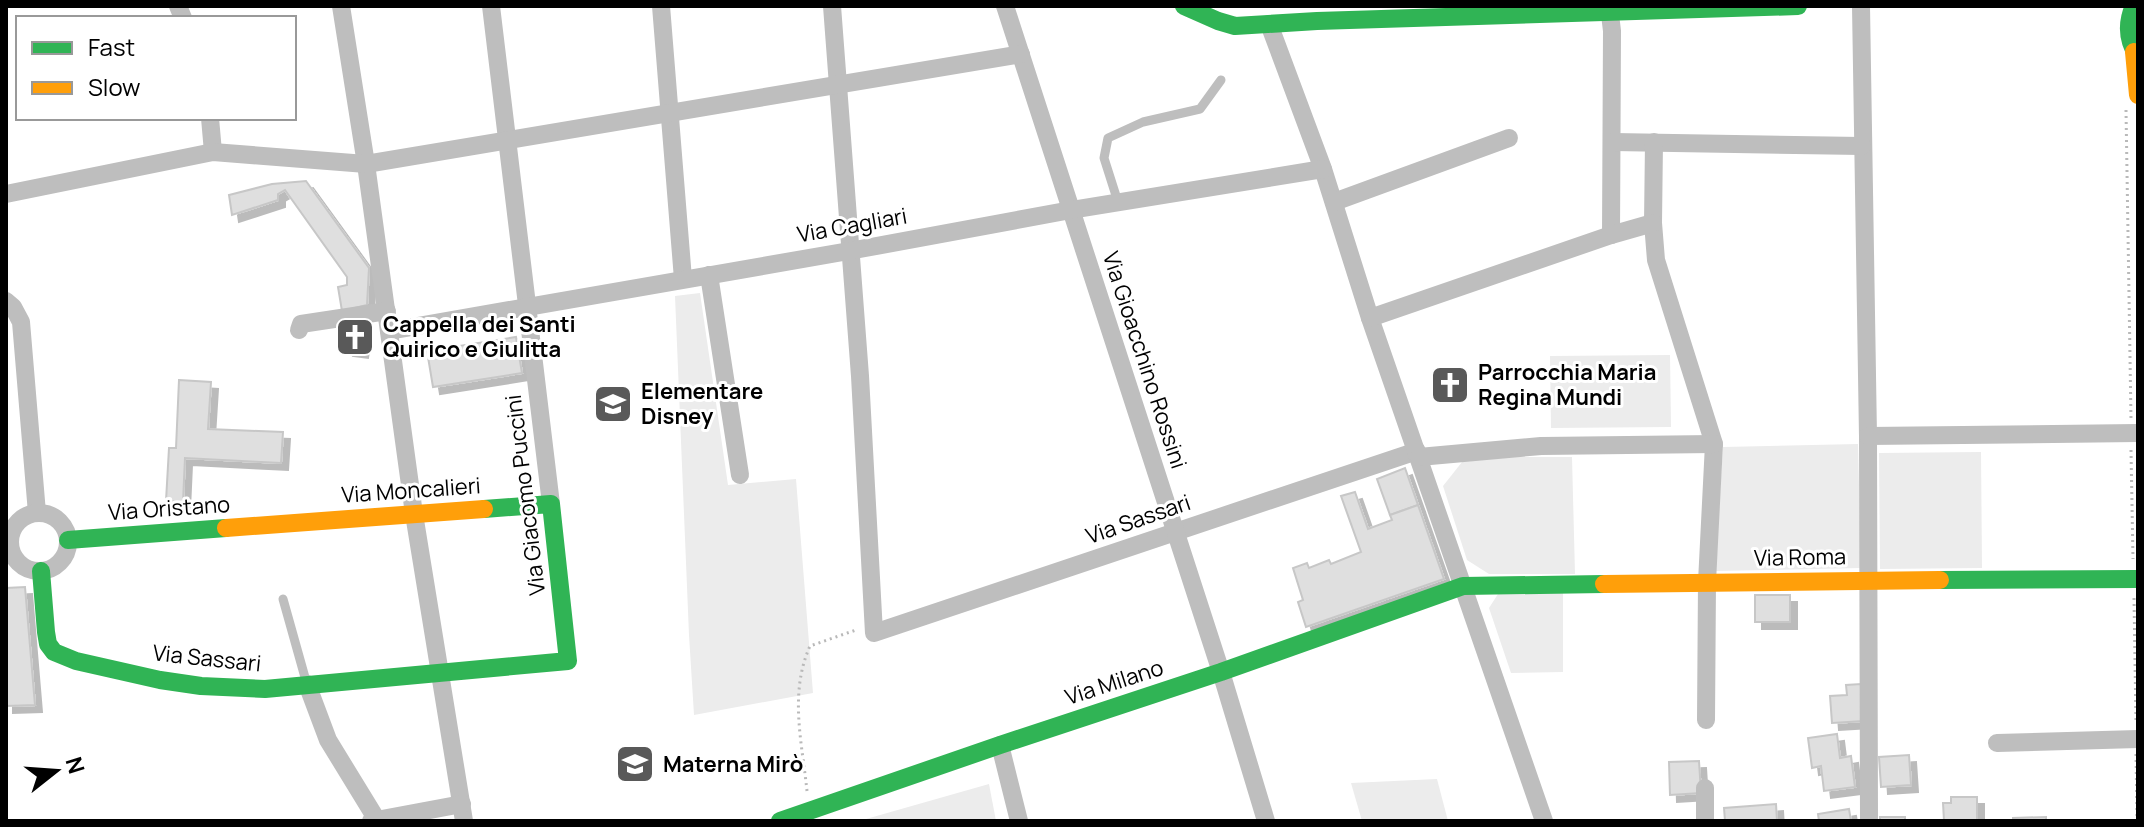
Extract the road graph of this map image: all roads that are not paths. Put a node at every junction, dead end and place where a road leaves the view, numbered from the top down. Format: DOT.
graph roads {
  1 [pos="341,6"];
  2 [pos="491,6"];
  3 [pos="661,6"];
  4 [pos="832,6"];
  5 [pos="1005,6"];
  6 [pos="1184,6"];
  7 [pos="1798,6"];
  8 [pos="1861,6"];
  9 [pos="1729,7"];
  10 [pos="1610,9"];
  11 [pos="2128,9"];
  12 [pos="1481,11"];
  13 [pos="1266,15"];
  14 [pos="1021,54"];
  15 [pos="2136,55"];
  16 [pos="1221,80"];
  17 [pos="838,86"];
  18 [pos="2138,95"];
  19 [pos="670,114"];
  20 [pos="210,120"];
  21 [pos="1509,138"];
  22 [pos="506,140"];
  23 [pos="1613,142"];
  24 [pos="1654,142"];
  25 [pos="1862,146"];
  26 [pos="213,152"];
  27 [pos="366,164"];
  28 [pos="1323,169"];
  29 [pos="6,194"];
  30 [pos="1118,202"];
  31 [pos="1334,202"];
  32 [pos="1071,210"];
  33 [pos="1653,223"];
  34 [pos="1611,235"];
  35 [pos="849,251"];
  36 [pos="709,275"];
  37 [pos="683,279"];
  38 [pos="6,301"];
  39 [pos="527,306"];
  40 [pos="387,311"];
  41 [pos="1370,318"];
  42 [pos="299,330"];
  43 [pos="389,331"];
  44 [pos="2138,433"];
  45 [pos="1868,436"];
  46 [pos="1714,444"];
  47 [pos="1418,454"];
  48 [pos="740,475"];
  49 [pos="551,504"];
  50 [pos="37,513"];
  51 [pos="414,514"];
  52 [pos="274,525"];
  53 [pos="1175,532"];
  54 [pos="68,540"];
  55 [pos="8,546"];
  56 [pos="41,571"];
  57 [pos="2138,579"];
  58 [pos="1868,580"];
  59 [pos="1707,582"];
  60 [pos="1463,586"];
  61 [pos="283,599"];
  62 [pos="440,671"];
  63 [pos="1221,672"];
  64 [pos="307,684"];
  65 [pos="1706,720"];
  66 [pos="2138,739"];
  67 [pos="1997,743"];
  68 [pos="1000,745"];
  69 [pos="1705,788"];
  70 [pos="463,813"];
  71 [pos="374,820"];
  72 [pos="780,821"];
  73 [pos="1019,821"];
  74 [pos="1266,821"];
  75 [pos="1544,821"];
  76 [pos="1705,821"];
  77 [pos="1869,821"];
  1 -- 27 [label="street"];
  2 -- 22 [label="street, Via Giacomo Puccini"];
  3 -- 19 [label="street"];
  4 -- 17 [label="street"];
  5 -- 14 [label="street, Via Gioacchino Rossini"];
  6 -- 13 [label="street"];
  7 -- 9 [label="street"];
  8 -- 25 [label="street"];
  9 -- 10 [label="street"];
  10 -- 12 [label="street"];
  10 -- 23 [label="street"];
  11 -- 15 [label="street"];
  12 -- 13 [label="street"];
  13 -- 28 [label="street"];
  14 -- 17 [label="street"];
  14 -- 32 [label="street, Via Gioacchino Rossini"];
  15 -- 18 [label="street"];
  16 -- 30 [label="lane"];
  17 -- 19 [label="street"];
  17 -- 35 [label="street"];
  19 -- 22 [label="street"];
  19 -- 37 [label="street"];
  20 -- 26 [label="street"];
  21 -- 31 [label="street"];
  22 -- 27 [label="street"];
  22 -- 39 [label="street, Via Giacomo Puccini"];
  23 -- 24 [label="street"];
  23 -- 34 [label="street"];
  24 -- 25 [label="street"];
  24 -- 33 [label="street"];
  25 -- 45 [label="street"];
  26 -- 27 [label="street"];
  26 -- 29 [label="street"];
  27 -- 40 [label="street"];
  28 -- 30 [label="street, Via Cagliari"];
  28 -- 31 [label="street"];
  30 -- 32 [label="street, Via Cagliari"];
  31 -- 41 [label="street"];
  32 -- 35 [label="street, Via Cagliari"];
  32 -- 53 [label="street, Via Gioacchino Rossini"];
  33 -- 34 [label="street"];
  33 -- 46 [label="street"];
  34 -- 41 [label="street"];
  35 -- 36 [label="street, Via Cagliari"];
  35 -- 53 [label="street, Via Sassari"];
  36 -- 37 [label="street, Via Cagliari"];
  36 -- 48 [label="street"];
  37 -- 39 [label="street, Via Cagliari"];
  38 -- 50 [label="street"];
  39 -- 43 [label="street, Via Cagliari"];
  39 -- 49 [label="street, Via Giacomo Puccini"];
  40 -- 42 [label="street"];
  40 -- 43 [label="street"];
  41 -- 47 [label="street"];
  43 -- 51 [label="street"];
  44 -- 45 [label="street"];
  45 -- 58 [label="street"];
  46 -- 47 [label="street, Via Sassari"];
  46 -- 59 [label="street"];
  47 -- 53 [label="street, Via Sassari"];
  47 -- 60 [label="street"];
  49 -- 51 [label="street, Via Moncalieri"];
  49 -- 62 [label="street, Via Giacomo Puccini"];
  50 -- 54 [label="street"];
  50 -- 55 [label="street"];
  51 -- 52 [label="street, Via Moncalieri"];
  51 -- 62 [label="street"];
  52 -- 54 [label="street, Via Oristano"];
  53 -- 63 [label="street, Via Gioacchino Rossini"];
  54 -- 56 [label="street"];
  55 -- 56 [label="street"];
  56 -- 64 [label="street, Via Sassari"];
  57 -- 58 [label="street, Via Roma"];
  58 -- 59 [label="street, Via Roma"];
  58 -- 77 [label="street"];
  59 -- 60 [label="street, Via Roma"];
  59 -- 65 [label="street"];
  60 -- 63 [label="street, Via Milano"];
  60 -- 75 [label="street"];
  61 -- 64 [label="lane"];
  62 -- 64 [label="street, Via Sassari"];
  62 -- 70 [label="street"];
  63 -- 68 [label="street, Via Milano"];
  63 -- 74 [label="street, Via Gioacchino Rossini"];
  64 -- 71 [label="street"];
  66 -- 67 [label="street"];
  68 -- 72 [label="street, Via Milano"];
  68 -- 73 [label="street"];
  69 -- 76 [label="street"];
  70 -- 71 [label="street"];
}
